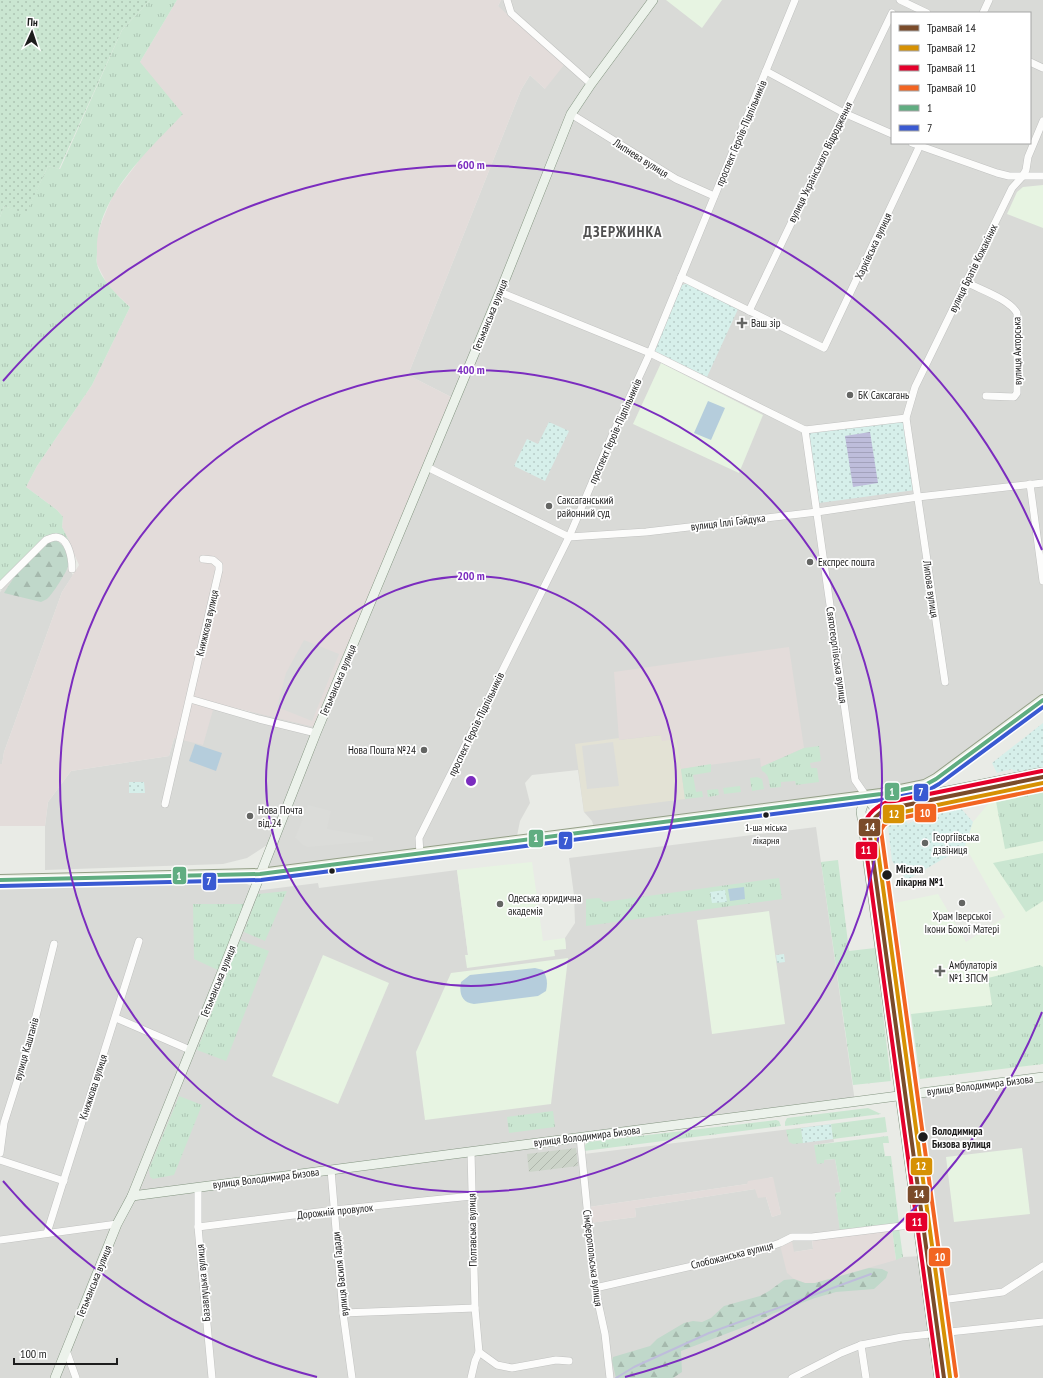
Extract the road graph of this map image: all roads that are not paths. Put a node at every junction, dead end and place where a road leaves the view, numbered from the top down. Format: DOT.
graph roads {
  1 [pos="507,0"];
  2 [pos="653,0"];
  3 [pos="795,0"];
  4 [pos="899,0"];
  5 [pos="989,0"];
  6 [pos="893,12"];
  7 [pos="925,12"];
  8 [pos="983,12"];
  9 [pos="891,15"];
  10 [pos="1031,62"];
  11 [pos="1043,68"];
  12 [pos="766,71"];
  13 [pos="591,84"];
  14 [pos="844,113"];
  15 [pos="571,114"];
  16 [pos="1043,121"];
  17 [pos="891,134"];
  18 [pos="920,145"];
  19 [pos="1043,176"];
  20 [pos="1022,177"];
  21 [pos="714,196"];
  22 [pos="681,277"];
  23 [pos="966,282"];
  24 [pos="500,292"];
  25 [pos="749,311"];
  26 [pos="650,353"];
  27 [pos="986,396"];
  28 [pos="906,418"];
  29 [pos="805,430"];
  30 [pos="427,467"];
  31 [pos="1043,482"];
  32 [pos="1030,484"];
  33 [pos="918,497"];
  34 [pos="817,512"];
  35 [pos="569,537"];
  36 [pos="203,559"];
  37 [pos="72,569"];
  38 [pos="1043,581"];
  39 [pos="0,586"];
  40 [pos="945,682"];
  41 [pos="190,699"];
  42 [pos="1043,700"];
  43 [pos="316,733"];
  44 [pos="1043,772"];
  45 [pos="881,794"];
  46 [pos="866,796"];
  47 [pos="165,804"];
  48 [pos="420,854"];
  49 [pos="260,874"];
  50 [pos="0,880"];
  51 [pos="140,941"];
  52 [pos="54,944"];
  53 [pos="116,1018"];
  54 [pos="190,1050"];
  55 [pos="1043,1077"];
  56 [pos="913,1094"];
  57 [pos="900,1096"];
  58 [pos="2,1122"];
  59 [pos="580,1137"];
  60 [pos="471,1152"];
  61 [pos="0,1153"];
  62 [pos="0,1160"];
  63 [pos="331,1170"];
  64 [pos="64,1181"];
  65 [pos="198,1187"];
  66 [pos="132,1196"];
  67 [pos="472,1196"];
  68 [pos="334,1210"];
  69 [pos="117,1224"];
  70 [pos="918,1224"];
  71 [pos="198,1227"];
  72 [pos="47,1233"];
  73 [pos="0,1240"];
  74 [pos="1043,1266"];
  75 [pos="595,1288"];
  76 [pos="941,1300"];
  77 [pos="475,1308"];
  78 [pos="343,1313"];
  79 [pos="1043,1322"];
  80 [pos="945,1333"];
  81 [pos="932,1334"];
  82 [pos="861,1345"];
  83 [pos="66,1350"];
  84 [pos="479,1352"];
  85 [pos="569,1361"];
  86 [pos="55,1378"];
  87 [pos="76,1378"];
  88 [pos="212,1378"];
  89 [pos="352,1378"];
  90 [pos="471,1378"];
  91 [pos="610,1378"];
  92 [pos="792,1378"];
  93 [pos="866,1378"];
  94 [pos="939,1378"];
  95 [pos="952,1378"];
  1 -- 13 [label="street"];
  2 -- 13 [label="street, Гетьманська вулиця"];
  3 -- 12 [label="street, проспект Героїв-Підпільників"];
  4 -- 6 [label="street, вулиця Українського Відродження"];
  4 -- 7 [label="street"];
  5 -- 8 [label="street"];
  9 -- 14 [label="street, вулиця Українського Відродження"];
  10 -- 11 [label="street"];
  12 -- 14 [label="street"];
  12 -- 21 [label="street, проспект Героїв-Підпільників"];
  13 -- 15 [label="street, Гетьманська вулиця"];
  14 -- 17 [label="street"];
  14 -- 25 [label="street, вулиця Українського Відродження"];
  15 -- 21 [label="street, Липнева вулиця"];
  15 -- 24 [label="street, Гетьманська вулиця"];
  16 -- 20 [label="street, вулиця Братів Кожакіних"];
  18 -- 20 [label="street"];
  18 -- 25 [label="street, Харківська вулиця"];
  19 -- 20 [label="street"];
  20 -- 23 [label="street, вулиця Братів Кожакіних"];
  21 -- 22 [label="street, проспект Героїв-Підпільників"];
  22 -- 25 [label="street"];
  22 -- 26 [label="street, проспект Героїв-Підпільників"];
  23 -- 27 [label="street, вулиця Акторська"];
  23 -- 28 [label="street, вулиця Братів Кожакіних"];
  24 -- 26 [label="street"];
  24 -- 30 [label="street, Гетьманська вулиця"];
  26 -- 29 [label="street"];
  26 -- 35 [label="street, проспект Героїв-Підпільників"];
  28 -- 29 [label="street"];
  28 -- 33 [label="street, Липова вулиця"];
  29 -- 34 [label="street, Святогеоргіївська вулиця"];
  30 -- 35 [label="street, вулиця Іллі Гайдука"];
  30 -- 43 [label="street, Гетьманська вулиця"];
  31 -- 32 [label="street, вулиця Іллі Гайдука"];
  32 -- 33 [label="street, вулиця Іллі Гайдука"];
  32 -- 38 [label="street"];
  33 -- 34 [label="street, вулиця Іллі Гайдука"];
  33 -- 40 [label="street, Липова вулиця"];
  34 -- 35 [label="street, вулиця Іллі Гайдука"];
  34 -- 46 [label="street, Святогеоргіївська вулиця"];
  35 -- 48 [label="street, проспект Героїв-Підпільників"];
  36 -- 41 [label="street, Книжкова вулиця"];
  37 -- 39 [label="street"];
  41 -- 43 [label="street"];
  41 -- 47 [label="street, Книжкова вулиця"];
  42 -- 45 [label="main road"];
  43 -- 49 [label="street, Гетьманська вулиця"];
  44 -- 45 [label="street"];
  45 -- 46 [label="main road"];
  46 -- 48 [label="main road"];
  46 -- 56 [label="street, Святогеоргіївська вулиця"];
  46 -- 57 [label="street"];
  48 -- 49 [label="main road"];
  49 -- 50 [label="main road"];
  49 -- 54 [label="street, Гетьманська вулиця"];
  51 -- 53 [label="street, Книжкова вулиця"];
  52 -- 58 [label="street, вулиця Каштанів"];
  53 -- 54 [label="street"];
  53 -- 64 [label="street, Книжкова вулиця"];
  54 -- 66 [label="street, Гетьманська вулиця"];
  55 -- 56 [label="street, вулиця Володимира Бизова"];
  56 -- 57 [label="street, вулиця Володимира Бизова"];
  56 -- 76 [label="street, Святогеоргіївська вулиця"];
  57 -- 59 [label="street, вулиця Володимира Бизова"];
  57 -- 70 [label="street"];
  58 -- 61 [label="street, вулиця Каштанів"];
  59 -- 60 [label="street, вулиця Володимира Бизова"];
  59 -- 75 [label="street, Сімферопольська вулиця"];
  60 -- 63 [label="street, вулиця Володимира Бизова"];
  60 -- 67 [label="street, Полтавська вулиця"];
  62 -- 64 [label="street"];
  63 -- 65 [label="street, вулиця Володимира Бизова"];
  63 -- 68 [label="street, вулиця Василя Гадади"];
  64 -- 72 [label="street, Книжкова вулиця"];
  65 -- 66 [label="street, вулиця Володимира Бизова"];
  65 -- 71 [label="street, Базавлуцька вулиця"];
  66 -- 69 [label="street, Гетьманська вулиця"];
  67 -- 68 [label="street, Дорожній провулок"];
  67 -- 77 [label="street, Полтавська вулиця"];
  68 -- 71 [label="street, Дорожній провулок"];
  68 -- 78 [label="street, вулиця Василя Гадади"];
  69 -- 72 [label="street"];
  69 -- 83 [label="street, Гетьманська вулиця"];
  70 -- 75 [label="street, Слобожанська вулиця"];
  70 -- 81 [label="street"];
  71 -- 88 [label="street, Базавлуцька вулиця"];
  72 -- 73 [label="street"];
  74 -- 76 [label="street"];
  75 -- 91 [label="street, Сімферопольська вулиця"];
  76 -- 80 [label="street, Святогеоргіївська вулиця"];
  77 -- 78 [label="street"];
  77 -- 84 [label="street, Полтавська вулиця"];
  78 -- 89 [label="street, вулиця Василя Гадади"];
  79 -- 80 [label="street"];
  80 -- 81 [label="street"];
  80 -- 95 [label="street, Святогеоргіївська вулиця"];
  81 -- 82 [label="street"];
  81 -- 94 [label="street"];
  82 -- 92 [label="street"];
  82 -- 93 [label="street"];
  83 -- 86 [label="street, Гетьманська вулиця"];
  83 -- 87 [label="street"];
  84 -- 85 [label="street"];
  84 -- 90 [label="street"];
}
